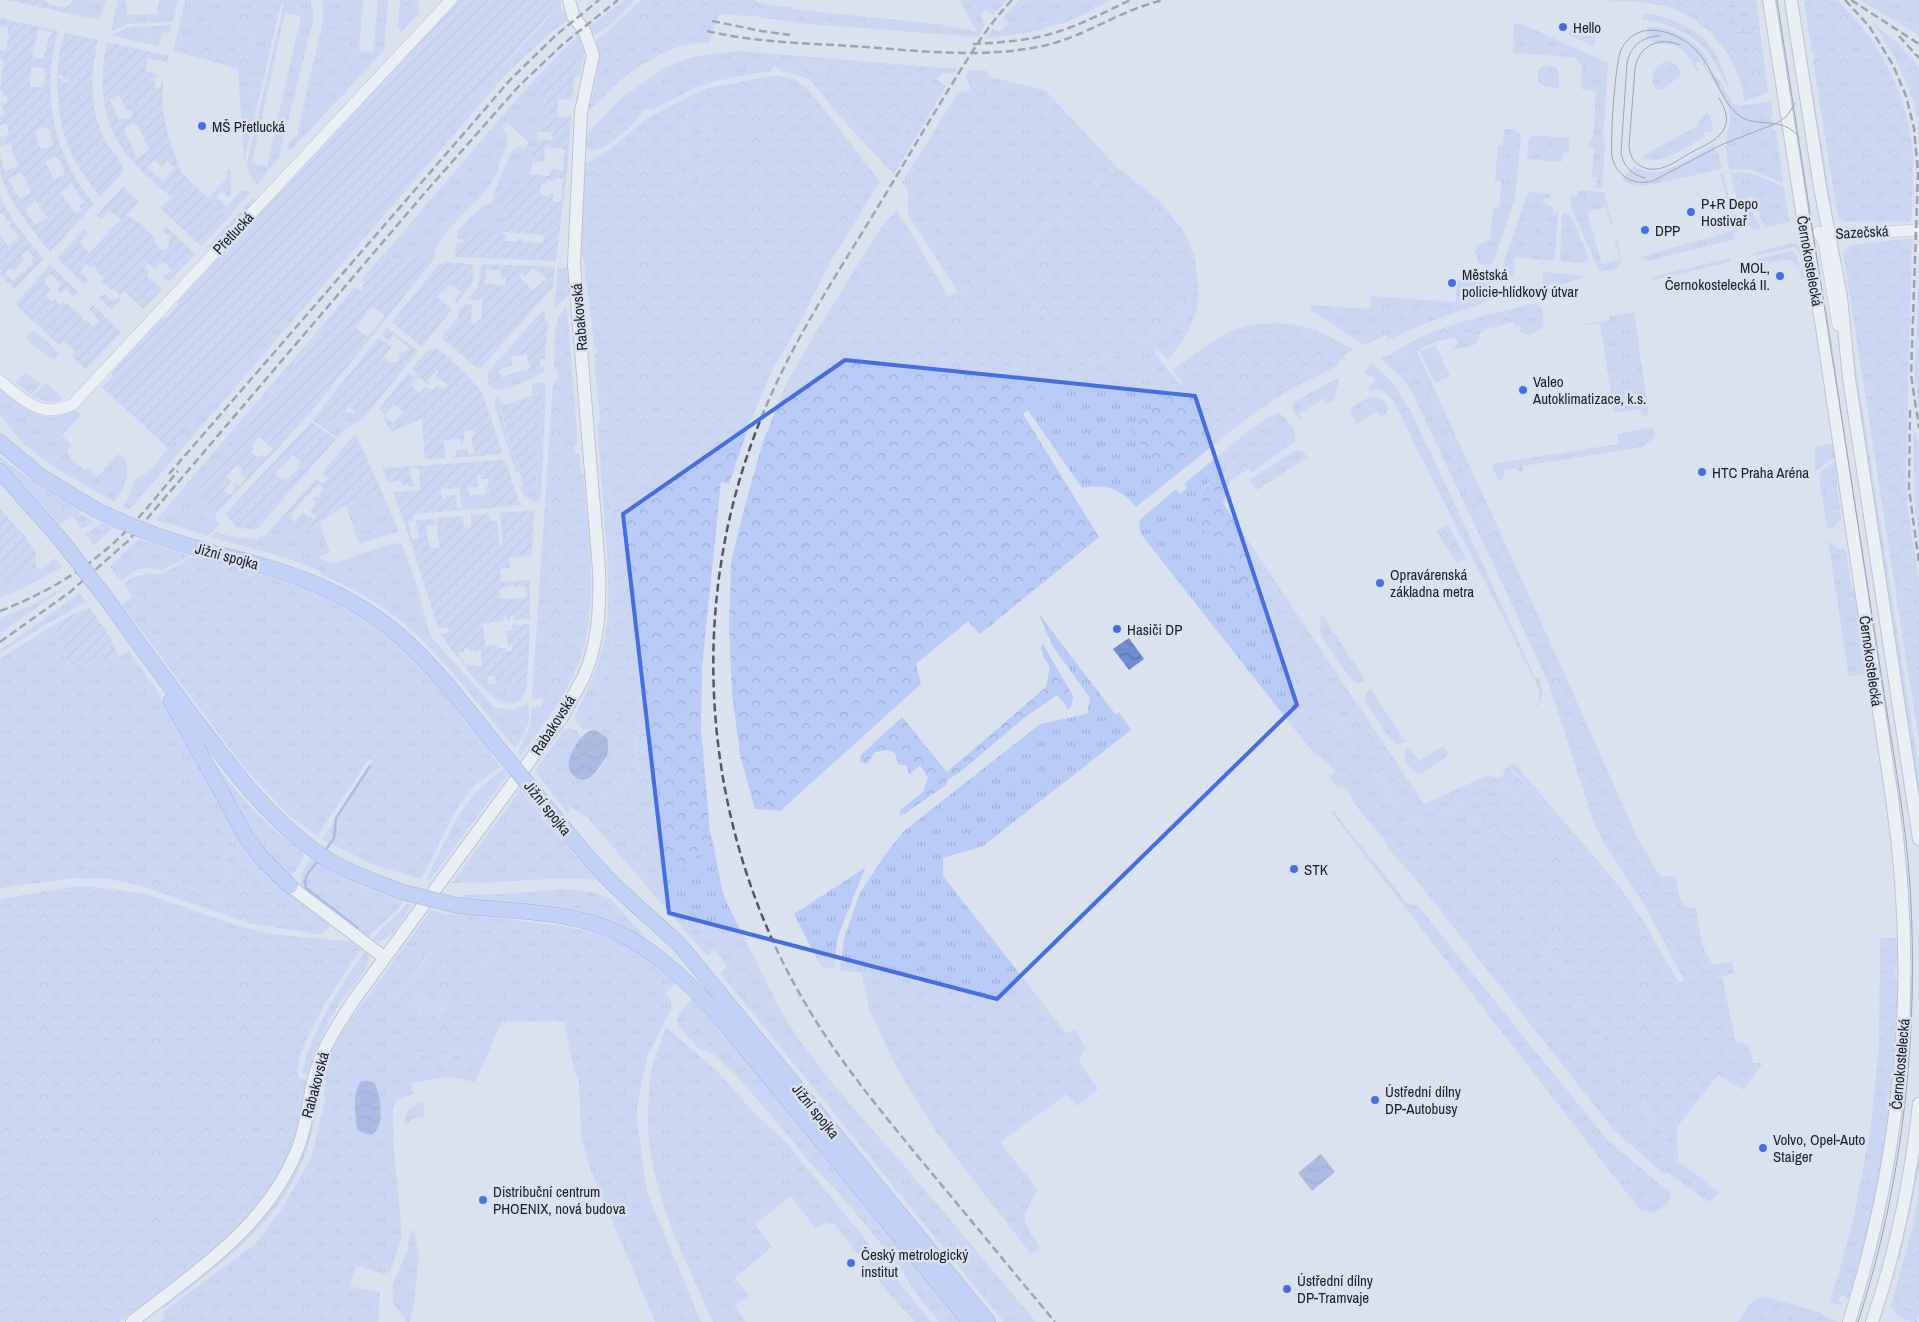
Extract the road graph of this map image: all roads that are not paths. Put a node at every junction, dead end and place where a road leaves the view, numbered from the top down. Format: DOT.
graph roads {
  1 [pos="451,0"];
  2 [pos="569,0"];
  3 [pos="1769,0"];
  4 [pos="1790,0"];
  5 [pos="1919,230"];
  6 [pos="1814,233"];
  7 [pos="0,381"];
  8 [pos="0,442"];
  9 [pos="0,471"];
  10 [pos="145,653"];
  11 [pos="1919,839"];
  12 [pos="290,886"];
  13 [pos="385,958"];
  14 [pos="1919,1104"];
  15 [pos="132,1322"];
  16 [pos="970,1322"];
  17 [pos="988,1322"];
  18 [pos="1850,1322"];
  19 [pos="1872,1322"];
  1 -- 7 [label="street, Přetlucká"];
  2 -- 13 [label="main road, Rabakovská"];
  3 -- 6 [label="main road, Černokostelecká"];
  4 -- 6 [label="main road, Černokostelecká"];
  5 -- 6 [label="street, Sazečská"];
  6 -- 11 [label="main road, Černokostelecká"];
  6 -- 18 [label="main road, Černokostelecká"];
  8 -- 17 [label="highway, Jižní spojka, bridge"];
  9 -- 10 [label="highway, Jižní spojka, bridge"];
  10 -- 12 [label="highway"];
  10 -- 16 [label="highway, Jižní spojka, bridge"];
  12 -- 13 [label="main road"];
  13 -- 15 [label="main road, Rabakovská"];
  14 -- 19 [label="main road, Černokostelecká"];
}
